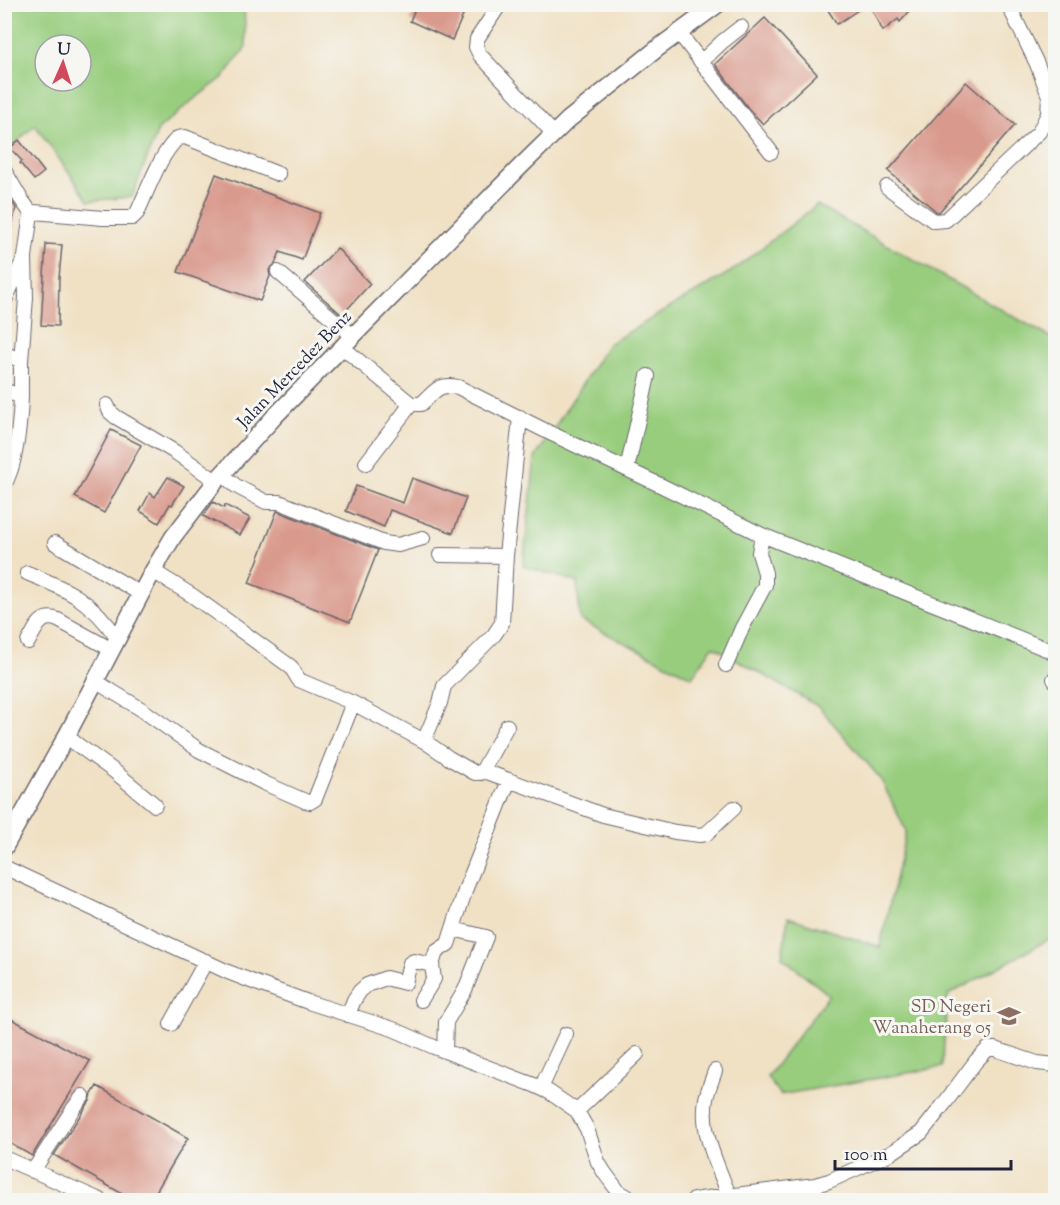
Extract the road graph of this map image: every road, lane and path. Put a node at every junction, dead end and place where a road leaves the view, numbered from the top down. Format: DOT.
graph roads {
  1 [pos="500,4"];
  2 [pos="718,4"];
  3 [pos="1008,4"];
  4 [pos="741,27"];
  5 [pos="679,33"];
  6 [pos="701,62"];
  7 [pos="554,134"];
  8 [pos="771,152"];
  9 [pos="4,170"];
  10 [pos="278,174"];
  11 [pos="887,187"];
  12 [pos="31,213"];
  13 [pos="25,257"];
  14 [pos="278,272"];
  15 [pos="4,302"];
  16 [pos="348,341"];
  17 [pos="4,353"];
  18 [pos="21,362"];
  19 [pos="648,376"];
  20 [pos="4,390"];
  21 [pos="21,397"];
  22 [pos="411,404"];
  23 [pos="106,405"];
  24 [pos="520,417"];
  25 [pos="366,464"];
  26 [pos="627,469"];
  27 [pos="219,477"];
  28 [pos="5,485"];
  29 [pos="762,535"];
  30 [pos="423,538"];
  31 [pos="55,543"];
  32 [pos="440,555"];
  33 [pos="506,556"];
  34 [pos="153,571"];
  35 [pos="27,573"];
  36 [pos="141,594"];
  37 [pos="28,642"];
  38 [pos="115,644"];
  39 [pos="1056,653"];
  40 [pos="726,665"];
  41 [pos="95,681"];
  42 [pos="352,703"];
  43 [pos="507,726"];
  44 [pos="67,735"];
  45 [pos="424,741"];
  46 [pos="480,773"];
  47 [pos="509,780"];
  48 [pos="155,806"];
  49 [pos="734,808"];
  50 [pos="4,848"];
  51 [pos="4,867"];
  52 [pos="453,929"];
  53 [pos="206,961"];
  54 [pos="432,965"];
  55 [pos="421,1000"];
  56 [pos="348,1015"];
  57 [pos="171,1024"];
  58 [pos="566,1034"];
  59 [pos="445,1051"];
  60 [pos="637,1054"];
  61 [pos="1056,1065"];
  62 [pos="715,1071"];
  63 [pos="541,1088"];
  64 [pos="83,1096"];
  65 [pos="578,1111"];
  66 [pos="4,1158"];
  67 [pos="33,1171"];
  68 [pos="735,1197"];
  69 [pos="100,1200"];
  70 [pos="633,1200"];
  71 [pos="694,1200"];
  1 -- 7 [label="street"];
  2 -- 5 [label="main road, Jalan Mercedez Benz"];
  3 -- 11 [label="street"];
  4 -- 6 [label="street"];
  5 -- 6 [label="street"];
  5 -- 7 [label="main road, Jalan Mercedez Benz"];
  6 -- 8 [label="street"];
  7 -- 16 [label="main road, Jalan Mercedez Benz"];
  9 -- 12 [label="street"];
  10 -- 12 [label="street"];
  12 -- 13 [label="street"];
  13 -- 15 [label="street"];
  13 -- 18 [label="street"];
  14 -- 16 [label="street"];
  16 -- 22 [label="street"];
  16 -- 27 [label="main road, Jalan Mercedez Benz"];
  17 -- 18 [label="street"];
  18 -- 21 [label="street"];
  19 -- 26 [label="street"];
  20 -- 21 [label="street"];
  21 -- 28 [label="street"];
  22 -- 24 [label="street"];
  22 -- 25 [label="street"];
  23 -- 27 [label="street"];
  24 -- 26 [label="street"];
  24 -- 33 [label="street"];
  26 -- 29 [label="street"];
  27 -- 30 [label="street"];
  27 -- 34 [label="main road, Jalan Mercedez Benz"];
  29 -- 39 [label="street"];
  29 -- 40 [label="street"];
  31 -- 36 [label="street"];
  32 -- 33 [label="street"];
  33 -- 45 [label="street"];
  34 -- 36 [label="main road, Jalan Mercedez Benz"];
  34 -- 42 [label="street"];
  35 -- 38 [label="street"];
  36 -- 38 [label="main road, Jalan Mercedez Benz"];
  37 -- 38 [label="street"];
  38 -- 41 [label="main road, Jalan Mercedez Benz"];
  41 -- 42 [label="street"];
  41 -- 44 [label="main road, Jalan Mercedez Benz"];
  42 -- 45 [label="street"];
  43 -- 46 [label="street"];
  44 -- 48 [label="street"];
  44 -- 50 [label="main road, Jalan Mercedez Benz"];
  45 -- 46 [label="street"];
  46 -- 47 [label="street"];
  47 -- 49 [label="street"];
  47 -- 52 [label="street"];
  51 -- 53 [label="street"];
  52 -- 54 [label="street"];
  52 -- 59 [label="street"];
  53 -- 56 [label="street"];
  53 -- 57 [label="street"];
  54 -- 55 [label="street"];
  54 -- 56 [label="street"];
  56 -- 59 [label="street"];
  58 -- 63 [label="street"];
  59 -- 63 [label="street"];
  60 -- 65 [label="street"];
  61 -- 68 [label="street"];
  62 -- 68 [label="street"];
  63 -- 65 [label="street"];
  64 -- 67 [label="street"];
  65 -- 70 [label="street"];
  66 -- 67 [label="street"];
  67 -- 69 [label="street"];
  68 -- 71 [label="street"];
}
